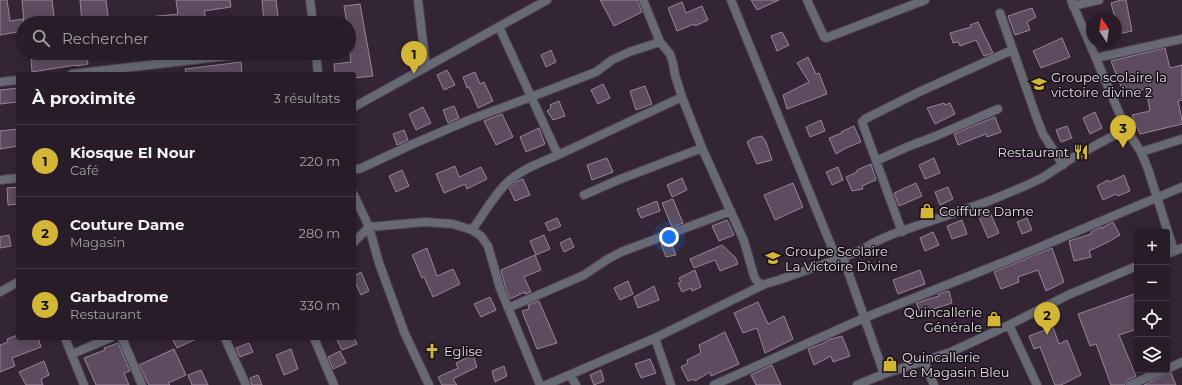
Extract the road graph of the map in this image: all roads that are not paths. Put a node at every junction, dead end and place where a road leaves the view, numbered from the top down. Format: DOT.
graph roads {
  1 [pos="310,0"];
  2 [pos="418,0"];
  3 [pos="547,0"];
  4 [pos="643,0"];
  5 [pos="731,0"];
  6 [pos="807,0"];
  7 [pos="925,0"];
  8 [pos="1099,0"];
  9 [pos="1072,3"];
  10 [pos="1000,13"];
  11 [pos="312,16"];
  12 [pos="499,27"];
  13 [pos="1182,39"];
  14 [pos="660,42"];
  15 [pos="1012,50"];
  16 [pos="1096,58"];
  17 [pos="195,60"];
  18 [pos="317,60"];
  19 [pos="155,65"];
  20 [pos="426,67"];
  21 [pos="90,72"];
  22 [pos="156,72"];
  23 [pos="318,72"];
  24 [pos="16,80"];
  25 [pos="0,82"];
  26 [pos="531,97"];
  27 [pos="682,97"];
  28 [pos="356,106"];
  29 [pos="998,109"];
  30 [pos="1126,129"];
  31 [pos="1182,139"];
  32 [pos="702,148"];
  33 [pos="1141,152"];
  34 [pos="558,155"];
  35 [pos="876,161"];
  36 [pos="1063,165"];
  37 [pos="356,169"];
  38 [pos="16,178"];
  39 [pos="0,180"];
  40 [pos="1182,187"];
  41 [pos="584,195"];
  42 [pos="1157,197"];
  43 [pos="356,200"];
  44 [pos="731,211"];
  45 [pos="369,227"];
  46 [pos="1165,229"];
  47 [pos="472,230"];
  48 [pos="902,232"];
  49 [pos="356,240"];
  50 [pos="1182,248"];
  51 [pos="1170,252"];
  52 [pos="840,259"];
  53 [pos="1134,267"];
  54 [pos="16,283"];
  55 [pos="762,286"];
  56 [pos="0,292"];
  57 [pos="508,308"];
  58 [pos="864,318"];
  59 [pos="1009,325"];
  60 [pos="655,338"];
  61 [pos="66,340"];
  62 [pos="105,340"];
  63 [pos="123,340"];
  64 [pos="226,340"];
  65 [pos="315,340"];
  66 [pos="72,354"];
  67 [pos="924,361"];
  68 [pos="1182,362"];
  69 [pos="1170,368"];
  70 [pos="1157,373"];
  71 [pos="884,374"];
  72 [pos="570,375"];
  73 [pos="84,385"];
  74 [pos="142,385"];
  75 [pos="246,385"];
  76 [pos="334,385"];
  77 [pos="429,385"];
  78 [pos="540,385"];
  79 [pos="546,385"];
  80 [pos="576,385"];
  81 [pos="671,385"];
  82 [pos="714,385"];
  83 [pos="857,385"];
  84 [pos="934,385"];
  85 [pos="1037,385"];
  86 [pos="1130,385"];
  1 -- 11 [label="street"];
  2 -- 20 [label="street"];
  3 -- 12 [label="street"];
  4 -- 14 [label="street"];
  5 -- 52 [label="street"];
  6 -- 7 [label="street"];
  8 -- 9 [label="street"];
  9 -- 16 [label="street"];
  10 -- 15 [label="street"];
  12 -- 20 [label="street"];
  12 -- 26 [label="street"];
  13 -- 16 [label="street"];
  14 -- 26 [label="street"];
  14 -- 27 [label="street"];
  15 -- 35 [label="street"];
  15 -- 36 [label="street"];
  16 -- 30 [label="street"];
  17 -- 19 [label="street"];
  18 -- 23 [label="street"];
  19 -- 21 [label="street"];
  19 -- 22 [label="street"];
  20 -- 28 [label="street"];
  24 -- 25 [label="street"];
  26 -- 34 [label="street"];
  26 -- 37 [label="street"];
  27 -- 32 [label="street"];
  27 -- 34 [label="street"];
  29 -- 35 [label="street"];
  30 -- 33 [label="street"];
  30 -- 36 [label="street"];
  31 -- 33 [label="street"];
  32 -- 41 [label="street"];
  32 -- 44 [label="street"];
  33 -- 42 [label="street"];
  34 -- 47 [label="street"];
  35 -- 48 [label="street"];
  36 -- 48 [label="street"];
  38 -- 39 [label="street"];
  40 -- 42 [label="street"];
  42 -- 46 [label="street"];
  42 -- 58 [label="street"];
  43 -- 45 [label="street"];
  44 -- 55 [label="street"];
  44 -- 57 [label="street"];
  45 -- 47 [label="street"];
  45 -- 49 [label="street"];
  45 -- 77 [label="street"];
  47 -- 57 [label="street"];
  48 -- 52 [label="street"];
  50 -- 51 [label="street"];
  52 -- 55 [label="street"];
  52 -- 58 [label="street"];
  53 -- 59 [label="street"];
  54 -- 56 [label="street"];
  55 -- 60 [label="street"];
  57 -- 78 [label="street"];
  58 -- 71 [label="street"];
  58 -- 82 [label="street"];
  59 -- 67 [label="street"];
  59 -- 85 [label="street"];
  60 -- 72 [label="street"];
  60 -- 81 [label="street"];
  61 -- 66 [label="street"];
  62 -- 66 [label="street"];
  63 -- 74 [label="street"];
  64 -- 75 [label="street"];
  65 -- 76 [label="street"];
  66 -- 73 [label="street"];
  67 -- 71 [label="street"];
  67 -- 84 [label="street"];
  68 -- 69 [label="street"];
  70 -- 86 [label="street"];
  71 -- 83 [label="street"];
  72 -- 79 [label="street"];
  72 -- 80 [label="street"];
}
